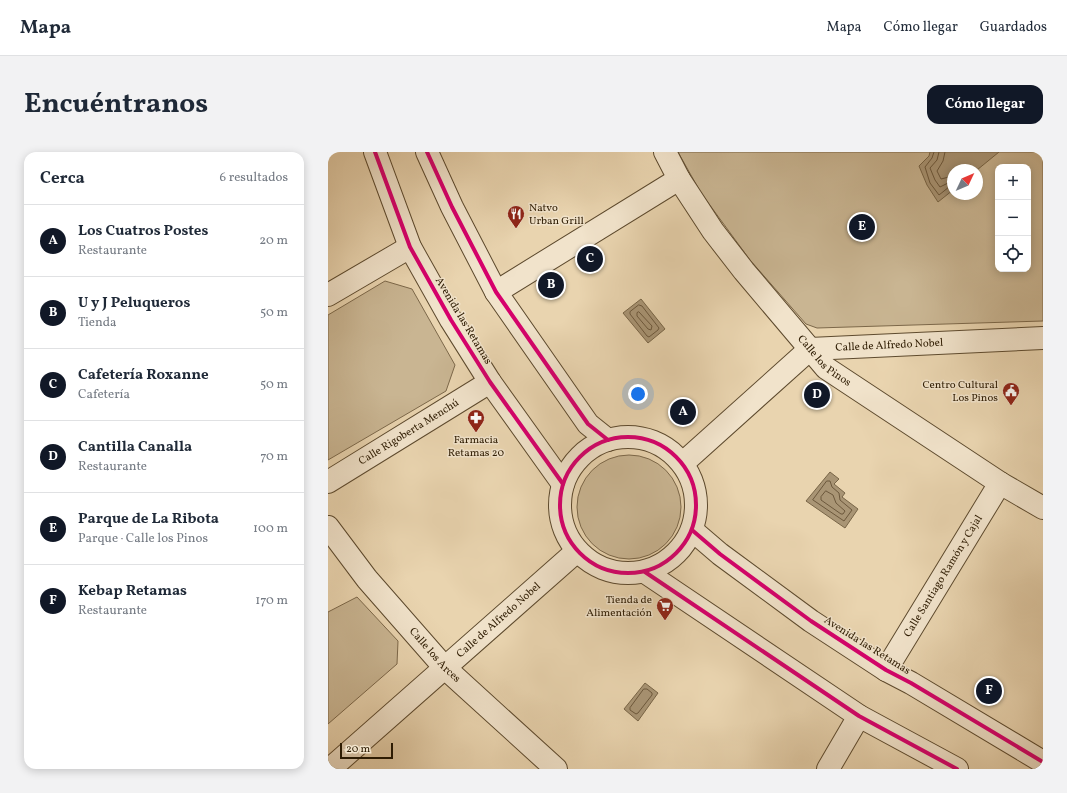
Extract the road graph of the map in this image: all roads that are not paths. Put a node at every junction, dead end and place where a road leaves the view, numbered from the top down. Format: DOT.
graph roads {
  1 [pos="375,152"];
  2 [pos="427,152"];
  3 [pos="665,152"];
  4 [pos="679,179"];
  5 [pos="410,247"];
  6 [pos="496,292"];
  7 [pos="328,295"];
  8 [pos="1043,338"];
  9 [pos="810,349"];
  10 [pos="490,382"];
  11 [pos="608,440"];
  12 [pos="682,464"];
  13 [pos="328,482"];
  14 [pos="1000,483"];
  15 [pos="563,484"];
  16 [pos="1043,508"];
  17 [pos="328,527"];
  18 [pos="692,530"];
  19 [pos="577,551"];
  20 [pos="645,572"];
  21 [pos="445,668"];
  22 [pos="886,670"];
  23 [pos="859,716"];
  24 [pos="1043,762"];
  25 [pos="330,769"];
  26 [pos="556,769"];
  27 [pos="828,769"];
  28 [pos="957,769"];
  1 -- 5 [label="street, Avenida las Retamas"];
  2 -- 6 [label="street"];
  3 -- 4 [label="street, Calle los Pinos"];
  4 -- 6 [label="street"];
  4 -- 9 [label="street, Calle los Pinos"];
  5 -- 7 [label="street"];
  5 -- 10 [label="street, Avenida las Retamas"];
  6 -- 11 [label="street"];
  8 -- 9 [label="street, Calle de Alfredo Nobel"];
  9 -- 12 [label="street"];
  9 -- 14 [label="street, Calle los Pinos"];
  10 -- 13 [label="street, Calle Rigoberta Menchú"];
  10 -- 15 [label="street, Avenida las Retamas"];
  11 -- 12 [label="street"];
  11 -- 15 [label="street"];
  12 -- 18 [label="street"];
  14 -- 16 [label="street, Calle los Pinos"];
  14 -- 22 [label="street, Calle Santiago Ramón y Cajal"];
  15 -- 19 [label="street"];
  17 -- 21 [label="street, Calle los Arces"];
  18 -- 20 [label="street"];
  18 -- 22 [label="street, Avenida las Retamas"];
  19 -- 20 [label="street"];
  19 -- 21 [label="street, Calle de Alfredo Nobel"];
  20 -- 23 [label="street"];
  21 -- 25 [label="street, Calle de Alfredo Nobel"];
  21 -- 26 [label="street, Calle los Arces"];
  22 -- 24 [label="street, Avenida las Retamas"];
  23 -- 27 [label="street"];
  23 -- 28 [label="street"];
}
